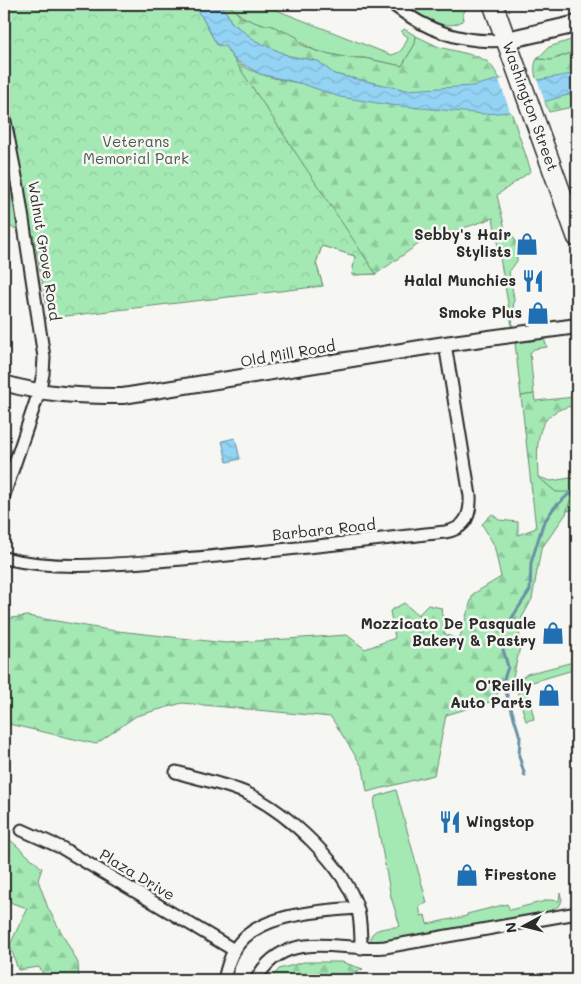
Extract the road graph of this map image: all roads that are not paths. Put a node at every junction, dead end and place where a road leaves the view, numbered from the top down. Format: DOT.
graph roads {
  1 [pos="392,4"];
  2 [pos="493,4"];
  3 [pos="577,24"];
  4 [pos="507,40"];
  5 [pos="4,116"];
  6 [pos="577,237"];
  7 [pos="577,326"];
  8 [pos="445,344"];
  9 [pos="4,383"];
  10 [pos="39,392"];
  11 [pos="4,495"];
  12 [pos="4,558"];
  13 [pos="176,772"];
  14 [pos="22,830"];
  15 [pos="357,908"];
  16 [pos="577,913"];
  17 [pos="361,948"];
  18 [pos="234,950"];
  19 [pos="224,980"];
  20 [pos="256,980"];
  1 -- 4 [label="street"];
  2 -- 4 [label="highway, Washington Street"];
  3 -- 4 [label="main road"];
  4 -- 6 [label="highway, Washington Street"];
  5 -- 10 [label="street, Walnut Grove Road"];
  7 -- 8 [label="street, Old Mill Road"];
  8 -- 10 [label="street, Old Mill Road"];
  8 -- 12 [label="street, Barbara Road"];
  9 -- 10 [label="street, Old Mill Road"];
  10 -- 11 [label="street, Walnut Grove Road"];
  13 -- 15 [label="street"];
  14 -- 18 [label="street, Plaza Drive"];
  15 -- 17 [label="street"];
  15 -- 18 [label="street"];
  16 -- 17 [label="street"];
  17 -- 20 [label="street"];
  18 -- 19 [label="street"];
}
